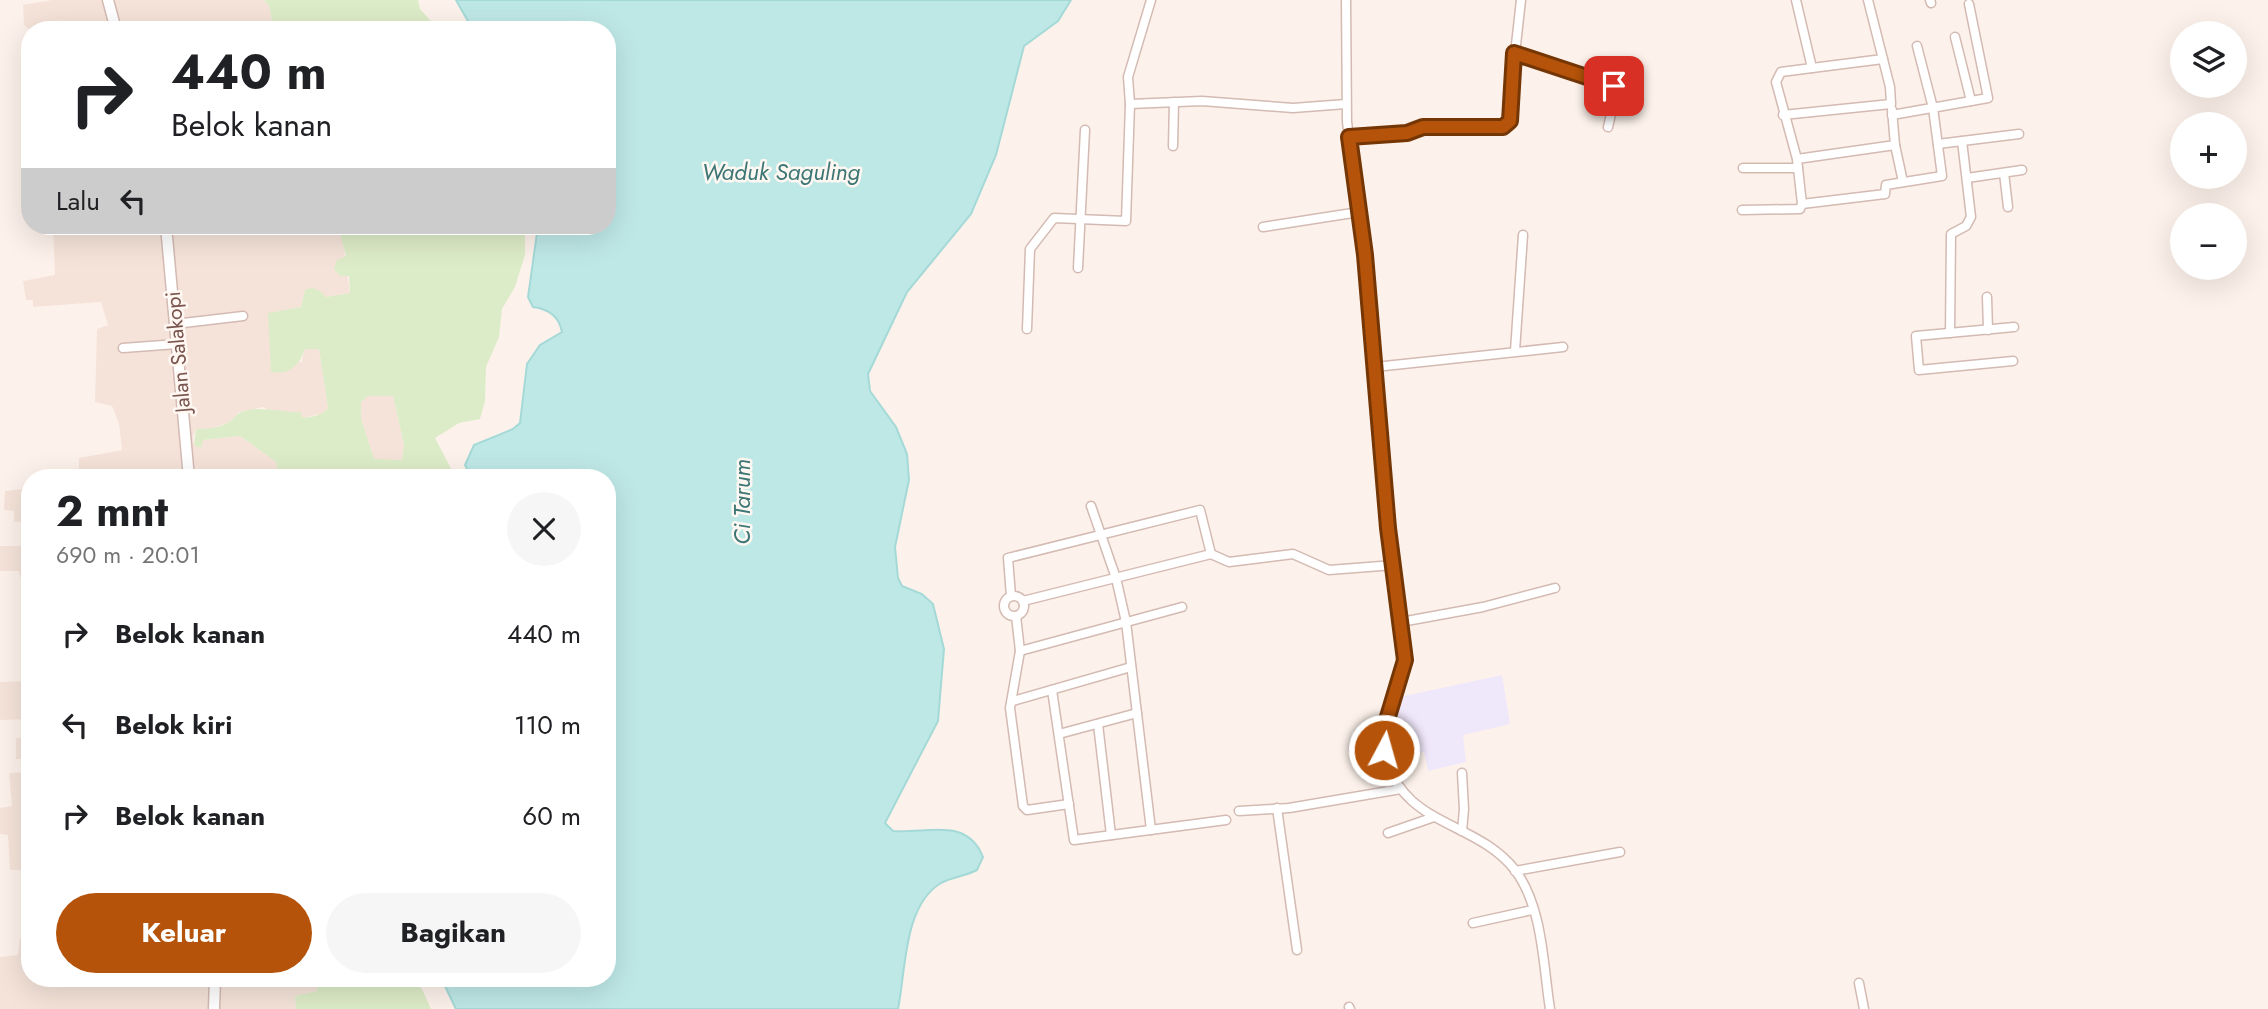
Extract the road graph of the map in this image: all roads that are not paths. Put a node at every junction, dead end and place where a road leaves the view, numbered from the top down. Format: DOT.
graph roads {
  1 [pos="108,0"];
  2 [pos="1152,0"];
  3 [pos="1346,0"];
  4 [pos="1521,0"];
  5 [pos="1796,0"];
  6 [pos="1868,0"];
  7 [pos="1969,4"];
  8 [pos="114,21"];
  9 [pos="1955,37"];
  10 [pos="1917,46"];
  11 [pos="1514,53"];
  12 [pos="1883,59"];
  13 [pos="1812,68"];
  14 [pos="1971,101"];
  15 [pos="1174,102"];
  16 [pos="1130,104"];
  17 [pos="1346,104"];
  18 [pos="1891,104"];
  19 [pos="1933,108"];
  20 [pos="1783,115"];
  21 [pos="1892,115"];
  22 [pos="1608,127"];
  23 [pos="1085,130"];
  24 [pos="2019,134"];
  25 [pos="1349,137"];
  26 [pos="1962,141"];
  27 [pos="1938,144"];
  28 [pos="1895,145"];
  29 [pos="1173,146"];
  30 [pos="1798,164"];
  31 [pos="1743,168"];
  32 [pos="2022,170"];
  33 [pos="2004,173"];
  34 [pos="1966,178"];
  35 [pos="1903,182"];
  36 [pos="1802,204"];
  37 [pos="2008,207"];
  38 [pos="1742,210"];
  39 [pos="1359,212"];
  40 [pos="1080,219"];
  41 [pos="1263,227"];
  42 [pos="167,235"];
  43 [pos="1523,235"];
  44 [pos="1078,268"];
  45 [pos="1987,297"];
  46 [pos="243,316"];
  47 [pos="175,324"];
  48 [pos="2014,327"];
  49 [pos="1027,329"];
  50 [pos="1988,330"];
  51 [pos="1950,333"];
  52 [pos="177,344"];
  53 [pos="1563,347"];
  54 [pos="123,348"];
  55 [pos="1515,351"];
  56 [pos="2013,361"];
  57 [pos="1375,367"];
  58 [pos="188,469"];
  59 [pos="1091,506"];
  60 [pos="1102,535"];
  61 [pos="1211,554"];
  62 [pos="1394,565"];
  63 [pos="1116,578"];
  64 [pos="1555,588"];
  65 [pos="1011,596"];
  66 [pos="1023,601"];
  67 [pos="1182,607"];
  68 [pos="1016,616"];
  69 [pos="1126,622"];
  70 [pos="1401,622"];
  71 [pos="1020,651"];
  72 [pos="1131,667"];
  73 [pos="1052,690"];
  74 [pos="1013,701"];
  75 [pos="1137,713"];
  76 [pos="1098,724"];
  77 [pos="1059,734"];
  78 [pos="1462,773"];
  79 [pos="1401,789"];
  80 [pos="1069,804"];
  81 [pos="1277,808"];
  82 [pos="1239,811"];
  83 [pos="1434,817"];
  84 [pos="1226,820"];
  85 [pos="1151,830"];
  86 [pos="1462,831"];
  87 [pos="1388,833"];
  88 [pos="1111,835"];
  89 [pos="1620,852"];
  90 [pos="1515,871"];
  91 [pos="1532,910"];
  92 [pos="1473,923"];
  93 [pos="1297,950"];
  94 [pos="1859,983"];
  95 [pos="215,987"];
  96 [pos="214,1009"];
  97 [pos="1550,1009"];
  98 [pos="1864,1009"];
  1 -- 8 [label="street"];
  2 -- 16 [label="street"];
  3 -- 17 [label="street"];
  4 -- 11 [label="street"];
  5 -- 13 [label="street"];
  6 -- 12 [label="street"];
  7 -- 14 [label="street"];
  9 -- 14 [label="street"];
  10 -- 19 [label="street"];
  11 -- 22 [label="street"];
  11 -- 25 [label="street"];
  12 -- 13 [label="street"];
  12 -- 18 [label="street"];
  13 -- 20 [label="street"];
  14 -- 19 [label="street"];
  15 -- 16 [label="street"];
  15 -- 17 [label="street"];
  15 -- 29 [label="street"];
  16 -- 40 [label="street"];
  17 -- 25 [label="street"];
  18 -- 20 [label="street"];
  18 -- 21 [label="street"];
  19 -- 21 [label="street"];
  19 -- 27 [label="street"];
  20 -- 30 [label="street"];
  21 -- 28 [label="street"];
  23 -- 40 [label="street"];
  24 -- 26 [label="street"];
  25 -- 39 [label="street"];
  26 -- 27 [label="street"];
  26 -- 34 [label="street"];
  27 -- 35 [label="street"];
  28 -- 30 [label="street"];
  28 -- 35 [label="street"];
  30 -- 31 [label="street"];
  30 -- 36 [label="street"];
  32 -- 33 [label="street"];
  33 -- 34 [label="street"];
  33 -- 37 [label="street"];
  34 -- 51 [label="street"];
  35 -- 36 [label="street"];
  36 -- 38 [label="street"];
  39 -- 41 [label="street"];
  39 -- 57 [label="street"];
  40 -- 44 [label="street"];
  40 -- 49 [label="street"];
  42 -- 47 [label="street, Jalan Salakopi"];
  43 -- 55 [label="street"];
  45 -- 50 [label="street"];
  46 -- 47 [label="street"];
  47 -- 52 [label="street, Jalan Salakopi"];
  48 -- 50 [label="street"];
  50 -- 51 [label="street"];
  51 -- 56 [label="street"];
  52 -- 54 [label="street"];
  52 -- 58 [label="street, Jalan Salakopi"];
  53 -- 55 [label="street"];
  55 -- 57 [label="street"];
  57 -- 62 [label="street"];
  59 -- 60 [label="street"];
  60 -- 61 [label="street"];
  60 -- 63 [label="street"];
  60 -- 65 [label="street"];
  61 -- 62 [label="street"];
  61 -- 63 [label="street"];
  62 -- 70 [label="street"];
  63 -- 66 [label="street"];
  63 -- 69 [label="street"];
  64 -- 70 [label="street"];
  65 -- 66 [label="street"];
  65 -- 68 [label="street"];
  66 -- 68 [label="street"];
  67 -- 69 [label="street"];
  68 -- 71 [label="street"];
  69 -- 71 [label="street"];
  69 -- 72 [label="street"];
  70 -- 79 [label="street"];
  71 -- 74 [label="street"];
  72 -- 73 [label="street"];
  72 -- 75 [label="street"];
  73 -- 74 [label="street"];
  73 -- 77 [label="street"];
  74 -- 80 [label="street"];
  75 -- 76 [label="street"];
  75 -- 85 [label="street"];
  76 -- 77 [label="street"];
  76 -- 88 [label="street"];
  77 -- 80 [label="street"];
  78 -- 86 [label="street"];
  79 -- 81 [label="street"];
  79 -- 83 [label="street"];
  80 -- 88 [label="street"];
  81 -- 82 [label="street"];
  81 -- 93 [label="street"];
  83 -- 86 [label="street"];
  83 -- 87 [label="street"];
  84 -- 85 [label="street"];
  85 -- 88 [label="street"];
  86 -- 90 [label="street"];
  89 -- 90 [label="street"];
  90 -- 91 [label="street"];
  91 -- 92 [label="street"];
  91 -- 97 [label="street"];
  94 -- 98 [label="street"];
  95 -- 96 [label="street"];
}
